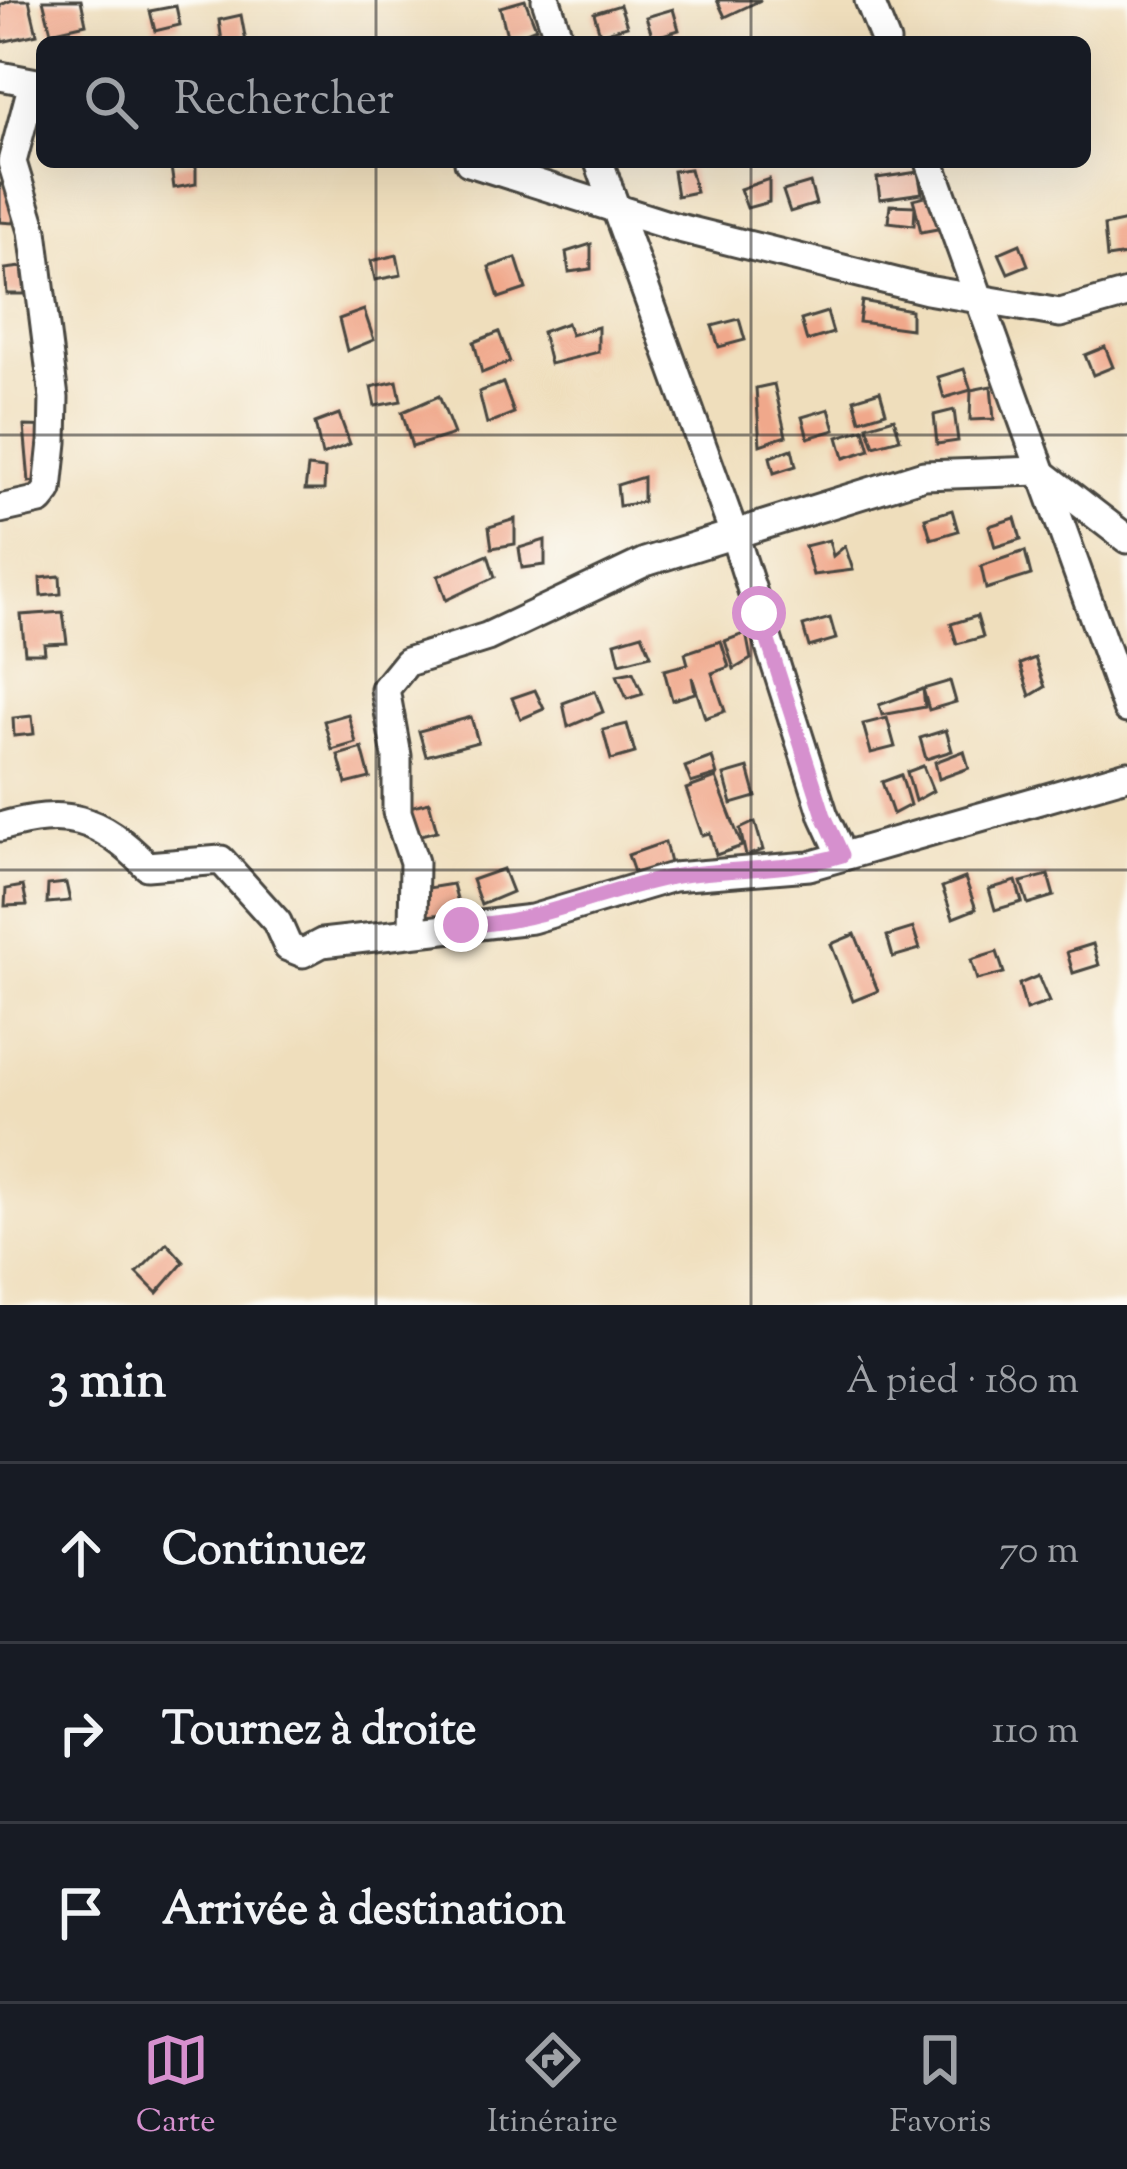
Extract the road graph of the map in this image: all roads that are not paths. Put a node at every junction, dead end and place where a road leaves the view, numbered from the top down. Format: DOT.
graph roads {
  1 [pos="546,0"];
  2 [pos="869,0"];
  3 [pos="558,36"];
  4 [pos="884,36"];
  5 [pos="0,76"];
  6 [pos="36,83"];
  7 [pos="36,89"];
  8 [pos="489,168"];
  9 [pos="601,168"];
  10 [pos="932,168"];
  11 [pos="614,206"];
  12 [pos="1127,295"];
  13 [pos="982,297"];
  14 [pos="1040,471"];
  15 [pos="0,508"];
  16 [pos="733,531"];
  17 [pos="1127,539"];
  18 [pos="1127,709"];
  19 [pos="1127,775"];
  20 [pos="0,827"];
  21 [pos="842,855"];
  22 [pos="413,930"];
  1 -- 3 [label="street"];
  2 -- 4 [label="street"];
  5 -- 6 [label="street"];
  7 -- 15 [label="street"];
  8 -- 11 [label="street"];
  9 -- 11 [label="street"];
  10 -- 13 [label="street"];
  11 -- 13 [label="street"];
  11 -- 16 [label="street"];
  12 -- 13 [label="street"];
  13 -- 14 [label="street"];
  14 -- 16 [label="street"];
  14 -- 17 [label="street"];
  14 -- 18 [label="street"];
  16 -- 21 [label="street"];
  16 -- 22 [label="street"];
  19 -- 21 [label="street"];
  20 -- 22 [label="street"];
  21 -- 22 [label="street"];
}
